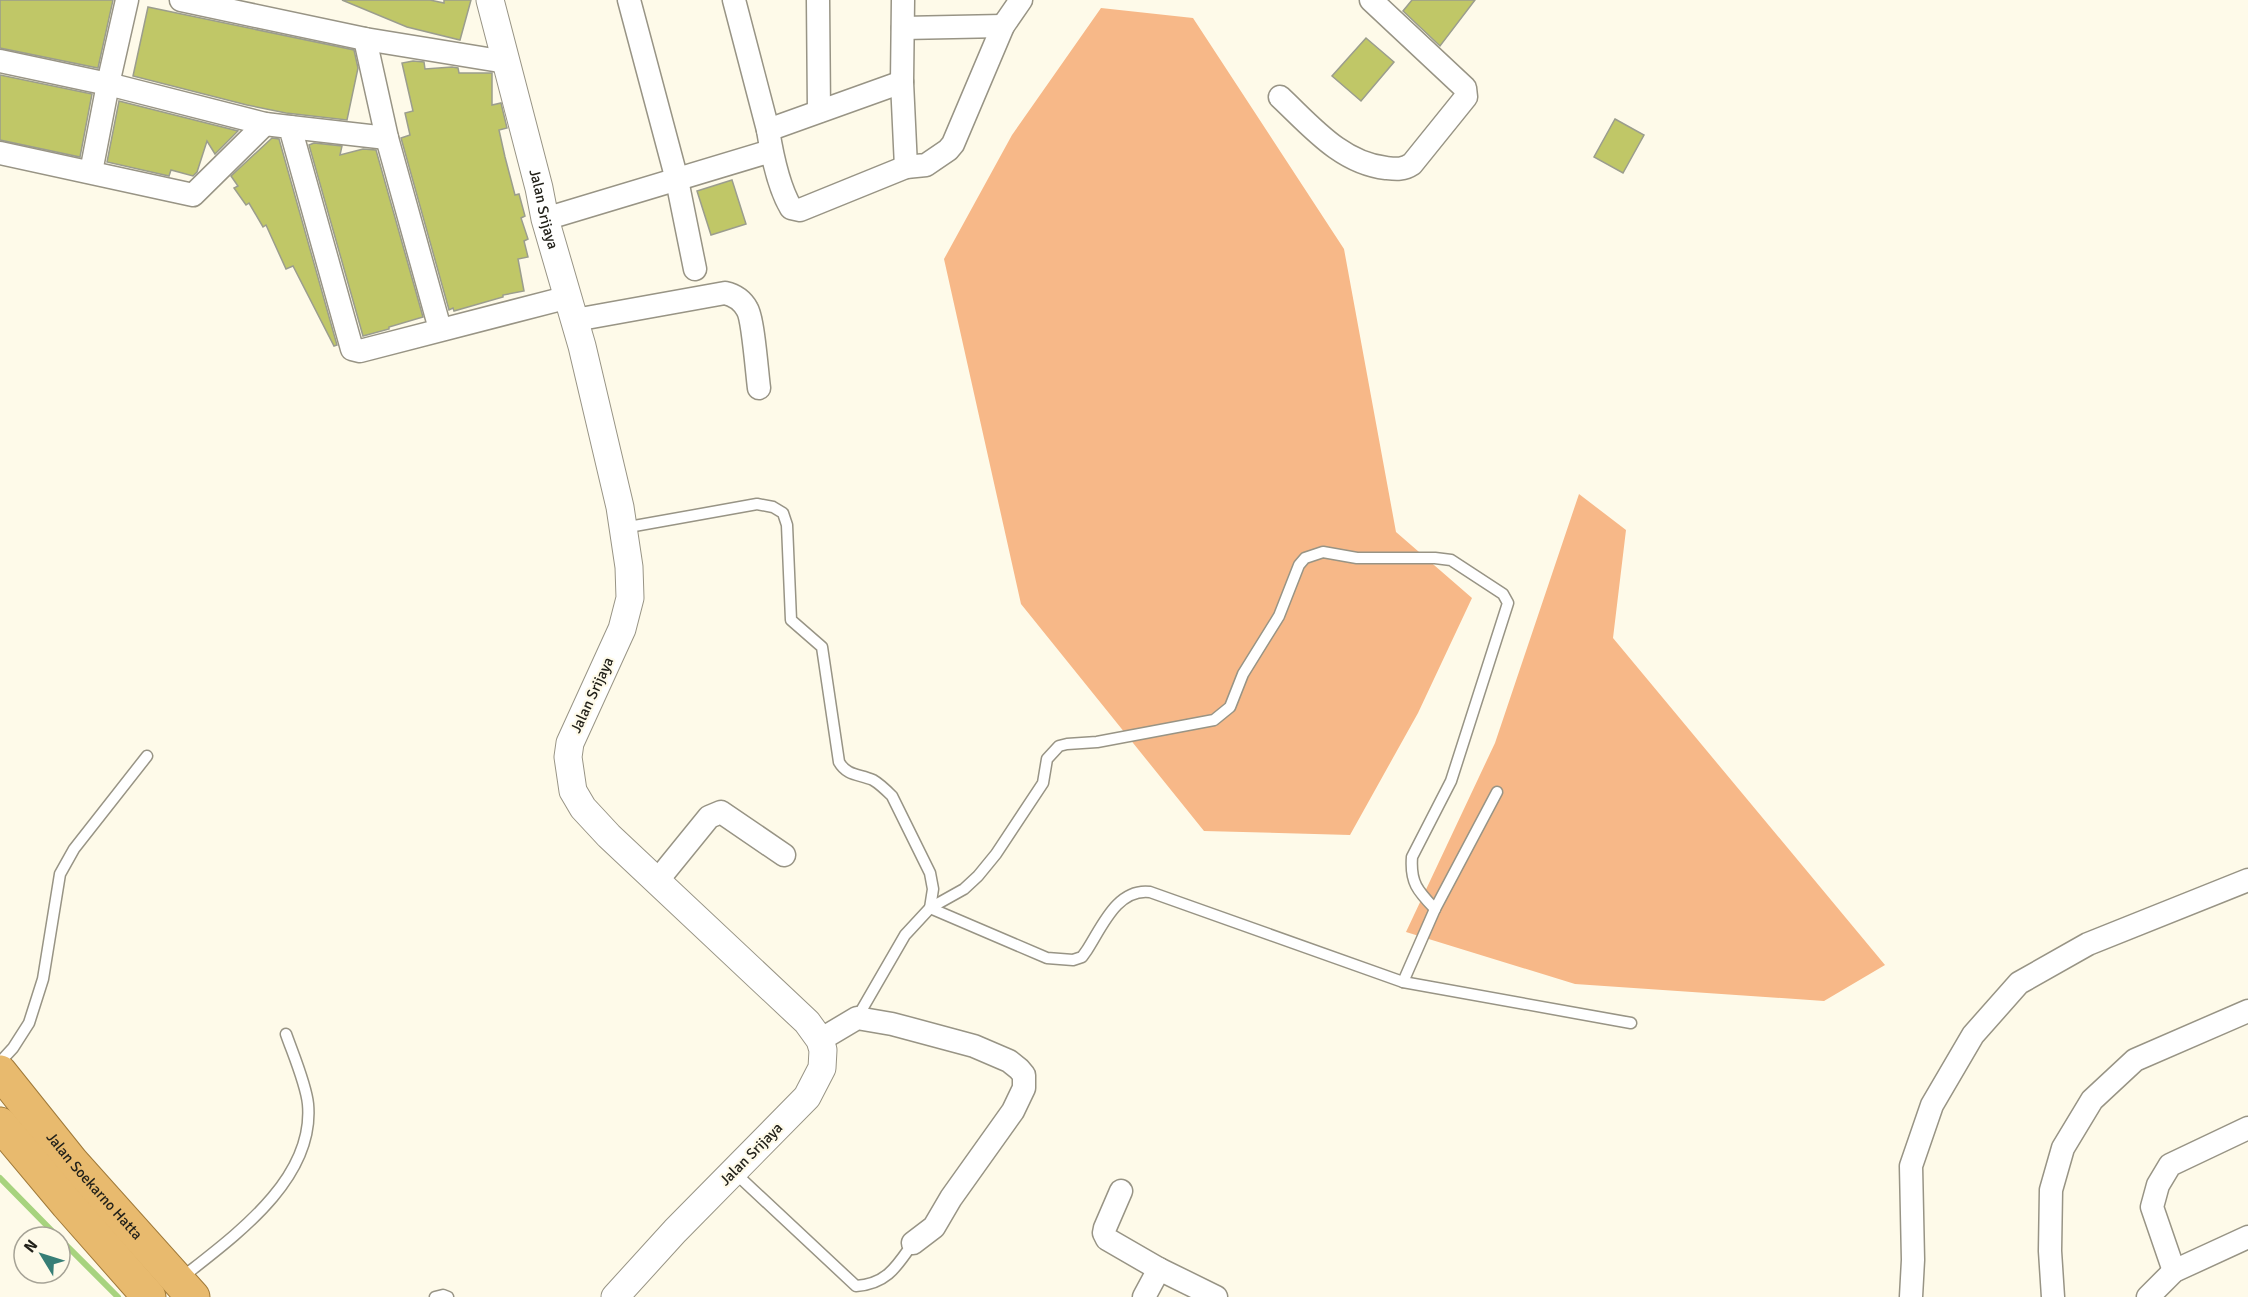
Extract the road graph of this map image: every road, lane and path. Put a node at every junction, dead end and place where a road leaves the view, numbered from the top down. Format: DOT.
graph roads {
  1 [pos="127,0"];
  2 [pos="181,0"];
  3 [pos="489,0"];
  4 [pos="629,0"];
  5 [pos="734,0"];
  6 [pos="818,0"];
  7 [pos="903,0"];
  8 [pos="1022,0"];
  9 [pos="1371,0"];
  10 [pos="1003,26"];
  11 [pos="903,28"];
  12 [pos="365,39"];
  13 [pos="0,61"];
  14 [pos="506,63"];
  15 [pos="902,82"];
  16 [pos="108,84"];
  17 [pos="1280,97"];
  18 [pos="819,111"];
  19 [pos="265,123"];
  20 [pos="290,127"];
  21 [pos="387,138"];
  22 [pos="770,141"];
  23 [pos="0,153"];
  24 [pos="906,167"];
  25 [pos="91,172"];
  26 [pos="677,180"];
  27 [pos="544,219"];
  28 [pos="695,269"];
  29 [pos="572,308"];
  30 [pos="440,329"];
  31 [pos="759,388"];
  32 [pos="623,528"];
  33 [pos="147,756"];
  34 [pos="1497,792"];
  35 [pos="784,855"];
  36 [pos="2248,880"];
  37 [pos="657,881"];
  38 [pos="930,908"];
  39 [pos="1435,909"];
  40 [pos="1403,982"];
  41 [pos="2248,1011"];
  42 [pos="857,1018"];
  43 [pos="1632,1023"];
  44 [pos="286,1034"];
  45 [pos="820,1040"];
  46 [pos="0,1062"];
  47 [pos="0,1072"];
  48 [pos="0,1124"];
  49 [pos="2248,1128"];
  50 [pos="734,1171"];
  51 [pos="1120,1191"];
  52 [pos="2248,1237"];
  53 [pos="913,1243"];
  54 [pos="1159,1269"];
  55 [pos="2174,1272"];
  56 [pos="185,1289"];
  57 [pos="149,1297"];
  58 [pos="435,1297"];
  59 [pos="448,1297"];
  60 [pos="615,1297"];
  61 [pos="1144,1297"];
  62 [pos="1216,1297"];
  63 [pos="1911,1297"];
  64 [pos="2053,1297"];
  65 [pos="2148,1297"];
  1 -- 16 [label="street"];
  2 -- 12 [label="street"];
  3 -- 14 [label="street, Jalan Srijaya"];
  4 -- 26 [label="street"];
  5 -- 22 [label="street"];
  6 -- 18 [label="street"];
  7 -- 11 [label="street"];
  8 -- 10 [label="street"];
  9 -- 17 [label="street"];
  10 -- 11 [label="street"];
  10 -- 24 [label="street"];
  11 -- 15 [label="street"];
  12 -- 14 [label="street"];
  12 -- 21 [label="street"];
  13 -- 16 [label="street"];
  14 -- 27 [label="street, Jalan Srijaya"];
  15 -- 18 [label="street"];
  15 -- 24 [label="street"];
  16 -- 19 [label="street"];
  16 -- 25 [label="street"];
  18 -- 22 [label="street"];
  19 -- 20 [label="street"];
  19 -- 25 [label="street"];
  20 -- 21 [label="street"];
  20 -- 30 [label="street"];
  21 -- 30 [label="street"];
  22 -- 24 [label="street"];
  22 -- 26 [label="street"];
  23 -- 25 [label="street"];
  26 -- 27 [label="street"];
  26 -- 28 [label="street"];
  27 -- 29 [label="street, Jalan Srijaya"];
  29 -- 30 [label="street"];
  29 -- 31 [label="street"];
  29 -- 32 [label="street, Jalan Srijaya"];
  32 -- 37 [label="street, Jalan Srijaya"];
  32 -- 38 [label="lane"];
  33 -- 46 [label="lane"];
  34 -- 39 [label="lane"];
  35 -- 37 [label="street"];
  36 -- 63 [label="street"];
  37 -- 45 [label="street, Jalan Srijaya"];
  38 -- 39 [label="lane"];
  38 -- 40 [label="lane"];
  38 -- 42 [label="lane"];
  39 -- 40 [label="lane"];
  40 -- 43 [label="lane"];
  41 -- 64 [label="street"];
  42 -- 45 [label="street"];
  42 -- 53 [label="street"];
  44 -- 56 [label="lane"];
  45 -- 50 [label="street, Jalan Srijaya"];
  47 -- 56 [label="highway, Jalan Soekarno Hatta"];
  48 -- 57 [label="highway"];
  49 -- 55 [label="street"];
  50 -- 53 [label="lane"];
  50 -- 60 [label="street, Jalan Srijaya"];
  51 -- 54 [label="street"];
  52 -- 55 [label="street"];
  54 -- 61 [label="street"];
  54 -- 62 [label="street"];
  55 -- 65 [label="street"];
  58 -- 59 [label="lane"];
}
